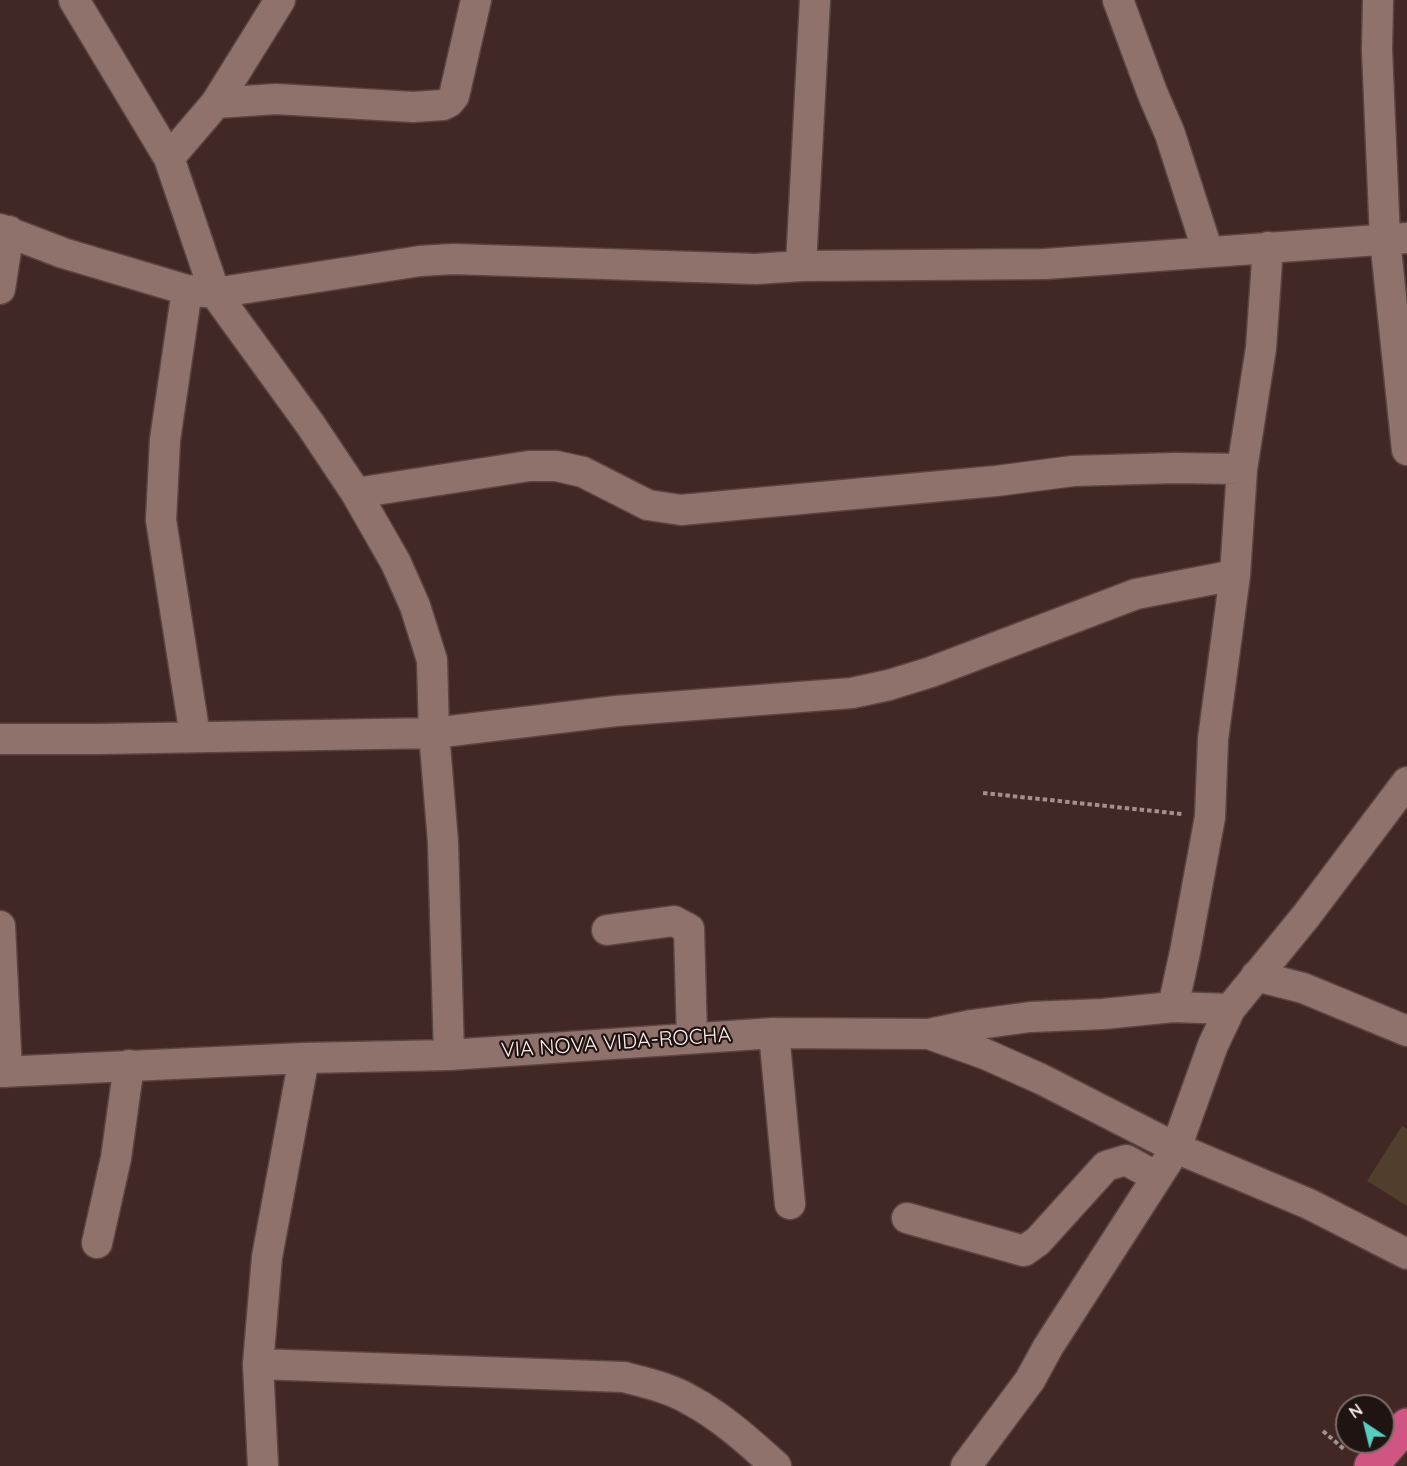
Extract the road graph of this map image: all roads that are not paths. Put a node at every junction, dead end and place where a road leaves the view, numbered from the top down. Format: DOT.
graph roads {
  1 [pos="74,0"];
  2 [pos="280,0"];
  3 [pos="476,0"];
  4 [pos="815,0"];
  5 [pos="1118,0"];
  6 [pos="1378,0"];
  7 [pos="216,103"];
  8 [pos="169,158"];
  9 [pos="4,230"];
  10 [pos="1396,239"];
  11 [pos="1268,247"];
  12 [pos="1208,252"];
  13 [pos="801,266"];
  14 [pos="0,289"];
  15 [pos="201,291"];
  16 [pos="1407,450"];
  17 [pos="1242,469"];
  18 [pos="356,493"];
  19 [pos="1235,575"];
  20 [pos="434,733"];
  21 [pos="195,736"];
  22 [pos="0,739"];
  23 [pos="1407,782"];
  24 [pos="0,926"];
  25 [pos="607,930"];
  26 [pos="1256,976"];
  27 [pos="1173,1007"];
  28 [pos="1230,1009"];
  29 [pos="1407,1031"];
  30 [pos="774,1033"];
  31 [pos="929,1034"];
  32 [pos="692,1038"];
  33 [pos="449,1055"];
  34 [pos="304,1058"];
  35 [pos="129,1065"];
  36 [pos="4,1072"];
  37 [pos="1176,1148"];
  38 [pos="1157,1177"];
  39 [pos="789,1204"];
  40 [pos="907,1218"];
  41 [pos="97,1243"];
  42 [pos="1407,1254"];
  43 [pos="258,1364"];
  44 [pos="1407,1425"];
  45 [pos="263,1466"];
  46 [pos="776,1466"];
  47 [pos="966,1466"];
  48 [pos="1371,1466"];
  1 -- 8 [label="street"];
  2 -- 7 [label="street"];
  3 -- 7 [label="street"];
  4 -- 13 [label="street"];
  5 -- 12 [label="street"];
  6 -- 10 [label="street"];
  7 -- 8 [label="street"];
  8 -- 15 [label="street"];
  9 -- 14 [label="street"];
  9 -- 15 [label="street"];
  10 -- 11 [label="street"];
  10 -- 16 [label="street"];
  11 -- 12 [label="street"];
  11 -- 17 [label="street"];
  12 -- 13 [label="street"];
  13 -- 15 [label="street"];
  15 -- 18 [label="street"];
  15 -- 21 [label="street"];
  17 -- 18 [label="street"];
  17 -- 19 [label="street"];
  18 -- 20 [label="street"];
  19 -- 20 [label="street"];
  19 -- 27 [label="street"];
  20 -- 21 [label="street"];
  20 -- 33 [label="street"];
  21 -- 22 [label="street"];
  23 -- 26 [label="street"];
  24 -- 36 [label="street"];
  25 -- 32 [label="street"];
  26 -- 28 [label="street"];
  26 -- 29 [label="street"];
  27 -- 28 [label="street, VIA NOVA VIDA-ROCHA"];
  27 -- 31 [label="street, VIA NOVA VIDA-ROCHA"];
  28 -- 37 [label="street"];
  30 -- 31 [label="street, VIA NOVA VIDA-ROCHA"];
  30 -- 32 [label="street, VIA NOVA VIDA-ROCHA"];
  30 -- 39 [label="street"];
  31 -- 37 [label="street"];
  32 -- 33 [label="street, VIA NOVA VIDA-ROCHA"];
  33 -- 34 [label="street, VIA NOVA VIDA-ROCHA"];
  34 -- 35 [label="street, VIA NOVA VIDA-ROCHA"];
  34 -- 43 [label="street"];
  35 -- 36 [label="street, VIA NOVA VIDA-ROCHA"];
  35 -- 41 [label="street"];
  37 -- 38 [label="street"];
  37 -- 42 [label="street"];
  38 -- 40 [label="street"];
  38 -- 47 [label="street"];
  43 -- 45 [label="street"];
  43 -- 46 [label="street"];
  44 -- 48 [label="highway"];
}
